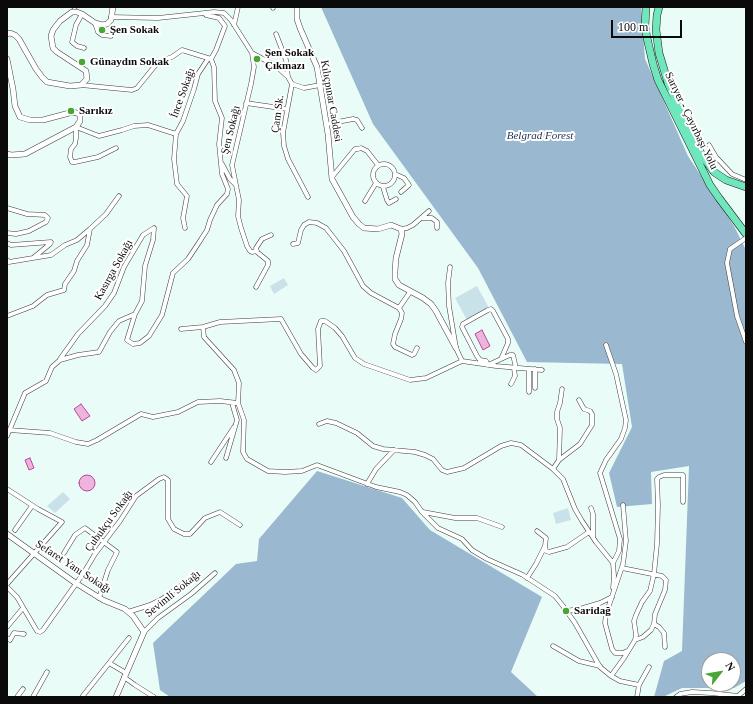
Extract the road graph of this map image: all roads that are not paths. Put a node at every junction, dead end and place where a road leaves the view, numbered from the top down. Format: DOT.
graph roads {
  1 [pos="113,7"];
  2 [pos="238,7"];
  3 [pos="297,7"];
  4 [pos="646,7"];
  5 [pos="659,7"];
  6 [pos="74,8"];
  7 [pos="82,14"];
  8 [pos="198,15"];
  9 [pos="111,17"];
  10 [pos="94,23"];
  11 [pos="234,25"];
  12 [pos="7,34"];
  13 [pos="276,34"];
  14 [pos="111,36"];
  15 [pos="84,48"];
  16 [pos="252,53"];
  17 [pos="7,59"];
  18 [pos="210,59"];
  19 [pos="288,76"];
  20 [pos="81,84"];
  21 [pos="292,84"];
  22 [pos="320,86"];
  23 [pos="246,103"];
  24 [pos="287,109"];
  25 [pos="327,124"];
  26 [pos="76,127"];
  27 [pos="362,128"];
  28 [pos="176,134"];
  29 [pos="709,145"];
  30 [pos="116,148"];
  31 [pos="7,154"];
  32 [pos="221,162"];
  33 [pos="378,165"];
  34 [pos="395,174"];
  35 [pos="332,177"];
  36 [pos="746,180"];
  37 [pos="376,183"];
  38 [pos="235,184"];
  39 [pos="383,187"];
  40 [pos="746,187"];
  41 [pos="401,192"];
  42 [pos="119,196"];
  43 [pos="308,197"];
  44 [pos="396,199"];
  45 [pos="365,201"];
  46 [pos="7,208"];
  47 [pos="430,211"];
  48 [pos="732,216"];
  49 [pos="421,218"];
  50 [pos="746,225"];
  51 [pos="185,228"];
  52 [pos="437,228"];
  53 [pos="90,229"];
  54 [pos="401,229"];
  55 [pos="7,233"];
  56 [pos="746,234"];
  57 [pos="271,235"];
  58 [pos="746,238"];
  59 [pos="7,243"];
  60 [pos="293,244"];
  61 [pos="257,251"];
  62 [pos="33,258"];
  63 [pos="7,260"];
  64 [pos="450,267"];
  65 [pos="256,286"];
  66 [pos="410,292"];
  67 [pos="399,308"];
  68 [pos="134,314"];
  69 [pos="7,316"];
  70 [pos="203,327"];
  71 [pos="181,329"];
  72 [pos="746,342"];
  73 [pos="606,345"];
  74 [pos="417,348"];
  75 [pos="456,348"];
  76 [pos="501,359"];
  77 [pos="60,360"];
  78 [pos="462,362"];
  79 [pos="488,365"];
  80 [pos="515,368"];
  81 [pos="529,369"];
  82 [pos="535,369"];
  83 [pos="542,370"];
  84 [pos="511,384"];
  85 [pos="535,388"];
  86 [pos="562,389"];
  87 [pos="529,392"];
  88 [pos="579,400"];
  89 [pos="232,403"];
  90 [pos="238,403"];
  91 [pos="319,424"];
  92 [pos="236,425"];
  93 [pos="9,430"];
  94 [pos="7,436"];
  95 [pos="394,450"];
  96 [pos="226,458"];
  97 [pos="559,460"];
  98 [pos="211,462"];
  99 [pos="553,469"];
  100 [pos="366,484"];
  101 [pos="7,489"];
  102 [pos="683,502"];
  103 [pos="623,505"];
  104 [pos="32,506"];
  105 [pos="591,508"];
  106 [pos="422,512"];
  107 [pos="240,525"];
  108 [pos="502,527"];
  109 [pos="16,530"];
  110 [pos="537,531"];
  111 [pos="590,532"];
  112 [pos="7,534"];
  113 [pos="593,537"];
  114 [pos="104,543"];
  115 [pos="545,546"];
  116 [pos="64,553"];
  117 [pos="33,554"];
  118 [pos="613,562"];
  119 [pos="622,568"];
  120 [pos="215,574"];
  121 [pos="654,574"];
  122 [pos="527,578"];
  123 [pos="187,581"];
  124 [pos="76,584"];
  125 [pos="7,586"];
  126 [pos="612,597"];
  127 [pos="99,598"];
  128 [pos="23,608"];
  129 [pos="567,611"];
  130 [pos="128,612"];
  131 [pos="8,624"];
  132 [pos="654,624"];
  133 [pos="144,632"];
  134 [pos="24,634"];
  135 [pos="7,638"];
  136 [pos="130,638"];
  137 [pos="635,640"];
  138 [pos="554,646"];
  139 [pos="665,647"];
  140 [pos="629,650"];
  141 [pos="109,663"];
  142 [pos="600,667"];
  143 [pos="649,667"];
  144 [pos="47,672"];
  145 [pos="125,675"];
  146 [pos="611,676"];
  147 [pos="639,685"];
  148 [pos="746,688"];
  149 [pos="23,689"];
  150 [pos="708,695"];
  151 [pos="83,696"];
  152 [pos="17,697"];
  153 [pos="33,697"];
  154 [pos="88,697"];
  155 [pos="116,697"];
  156 [pos="154,697"];
  157 [pos="637,697"];
  158 [pos="676,697"];
  1 -- 9 [label="street"];
  2 -- 11 [label="street"];
  3 -- 22 [label="street, Kılıçpınar Caddesi"];
  4 -- 48 [label="main road, Sarıyer - Çayırbaşı Yolu"];
  5 -- 40 [label="main road"];
  6 -- 7 [label="street"];
  6 -- 20 [label="street"];
  7 -- 10 [label="street"];
  7 -- 15 [label="street"];
  8 -- 9 [label="street"];
  8 -- 11 [label="street"];
  8 -- 18 [label="street, İnce Sokağı"];
  9 -- 10 [label="street"];
  10 -- 14 [label="street"];
  11 -- 16 [label="street"];
  12 -- 20 [label="street"];
  13 -- 19 [label="street"];
  16 -- 19 [label="street"];
  16 -- 23 [label="street, Şen Sokağı"];
  17 -- 26 [label="street"];
  18 -- 20 [label="street"];
  18 -- 28 [label="street, İnce Sokağı"];
  18 -- 32 [label="street"];
  19 -- 21 [label="street, Çam Sk."];
  21 -- 22 [label="street"];
  21 -- 24 [label="street, Çam Sk."];
  22 -- 25 [label="street, Kılıçpınar Caddesi"];
  23 -- 24 [label="street"];
  23 -- 38 [label="street, Şen Sokağı"];
  24 -- 43 [label="street, Çam Sk."];
  25 -- 27 [label="street"];
  25 -- 35 [label="street, Kılıçpınar Caddesi"];
  26 -- 28 [label="street"];
  26 -- 30 [label="street"];
  26 -- 31 [label="street"];
  28 -- 51 [label="street"];
  29 -- 36 [label="street"];
  32 -- 38 [label="street"];
  32 -- 68 [label="street"];
  33 -- 34 [label="street"];
  33 -- 35 [label="street"];
  33 -- 37 [label="street"];
  34 -- 39 [label="street"];
  34 -- 41 [label="street"];
  35 -- 54 [label="street, Kılıçpınar Caddesi"];
  37 -- 39 [label="street"];
  37 -- 45 [label="street"];
  38 -- 61 [label="street, Şen Sokağı"];
  39 -- 44 [label="street"];
  42 -- 53 [label="street"];
  46 -- 55 [label="street"];
  47 -- 49 [label="street"];
  48 -- 50 [label="main road"];
  48 -- 56 [label="main road, Sarıyer - Çayırbaşı Yolu"];
  49 -- 52 [label="street"];
  49 -- 54 [label="street"];
  53 -- 62 [label="street"];
  53 -- 69 [label="street"];
  54 -- 66 [label="street"];
  57 -- 61 [label="street"];
  58 -- 72 [label="street"];
  59 -- 62 [label="street"];
  60 -- 67 [label="street"];
  61 -- 65 [label="street"];
  62 -- 63 [label="street"];
  64 -- 75 [label="street"];
  66 -- 67 [label="street"];
  66 -- 75 [label="street"];
  67 -- 74 [label="street"];
  68 -- 77 [label="street"];
  68 -- 77 [label="street, Kasırga Sokağı"];
  70 -- 71 [label="street"];
  70 -- 78 [label="street"];
  70 -- 90 [label="street"];
  73 -- 118 [label="street"];
  75 -- 78 [label="street"];
  76 -- 79 [label="street"];
  76 -- 79 [label="street"];
  76 -- 80 [label="street"];
  77 -- 93 [label="street, Kasırga Sokağı"];
  78 -- 79 [label="street"];
  79 -- 80 [label="street"];
  80 -- 81 [label="street"];
  80 -- 84 [label="street"];
  81 -- 82 [label="street"];
  81 -- 87 [label="street"];
  82 -- 83 [label="street"];
  82 -- 85 [label="street"];
  86 -- 97 [label="street"];
  88 -- 97 [label="street"];
  89 -- 90 [label="street"];
  89 -- 92 [label="street"];
  89 -- 93 [label="street"];
  90 -- 100 [label="street"];
  91 -- 95 [label="street"];
  92 -- 96 [label="street"];
  92 -- 98 [label="street"];
  93 -- 94 [label="street, Kasırga Sokağı"];
  95 -- 99 [label="street"];
  95 -- 100 [label="street"];
  97 -- 99 [label="street"];
  99 -- 111 [label="street"];
  100 -- 106 [label="street"];
  101 -- 104 [label="street"];
  102 -- 121 [label="street"];
  103 -- 119 [label="street"];
  104 -- 109 [label="street"];
  104 -- 117 [label="street"];
  105 -- 113 [label="street"];
  106 -- 108 [label="street"];
  106 -- 122 [label="street"];
  107 -- 114 [label="street, Çubukçu Sokağı"];
  110 -- 115 [label="street"];
  111 -- 113 [label="street"];
  111 -- 115 [label="street"];
  112 -- 117 [label="street, Sefaret Yanı Sokağı"];
  113 -- 118 [label="street"];
  114 -- 116 [label="street"];
  114 -- 124 [label="street, Çubukçu Sokağı"];
  114 -- 127 [label="street"];
  115 -- 122 [label="street"];
  117 -- 124 [label="street, Sefaret Yanı Sokağı"];
  117 -- 125 [label="street"];
  118 -- 126 [label="street"];
  119 -- 121 [label="street"];
  119 -- 126 [label="street"];
  120 -- 133 [label="street, Sevimli Sokağı"];
  121 -- 132 [label="street"];
  121 -- 137 [label="street"];
  122 -- 129 [label="street"];
  123 -- 130 [label="street"];
  124 -- 127 [label="street, Sefaret Yanı Sokağı"];
  124 -- 128 [label="street, Çubukçu Sokağı"];
  125 -- 128 [label="street"];
  126 -- 129 [label="street"];
  126 -- 140 [label="street"];
  127 -- 130 [label="street, Sefaret Yanı Sokağı"];
  128 -- 131 [label="street"];
  129 -- 142 [label="street"];
  130 -- 133 [label="street, Sefaret Yanı Sokağı"];
  132 -- 137 [label="street"];
  132 -- 139 [label="street"];
  133 -- 145 [label="street, Sevimli Sokağı"];
  134 -- 135 [label="street"];
  136 -- 141 [label="street"];
  137 -- 140 [label="street"];
  138 -- 142 [label="street"];
  140 -- 146 [label="street"];
  141 -- 145 [label="street"];
  141 -- 151 [label="street"];
  142 -- 146 [label="street"];
  143 -- 147 [label="street"];
  144 -- 153 [label="street"];
  145 -- 155 [label="street, Sevimli Sokağı"];
  145 -- 156 [label="street"];
  146 -- 147 [label="street"];
  147 -- 157 [label="street"];
  148 -- 150 [label="street"];
  149 -- 152 [label="street"];
  150 -- 158 [label="street"];
  151 -- 154 [label="street"];
}
